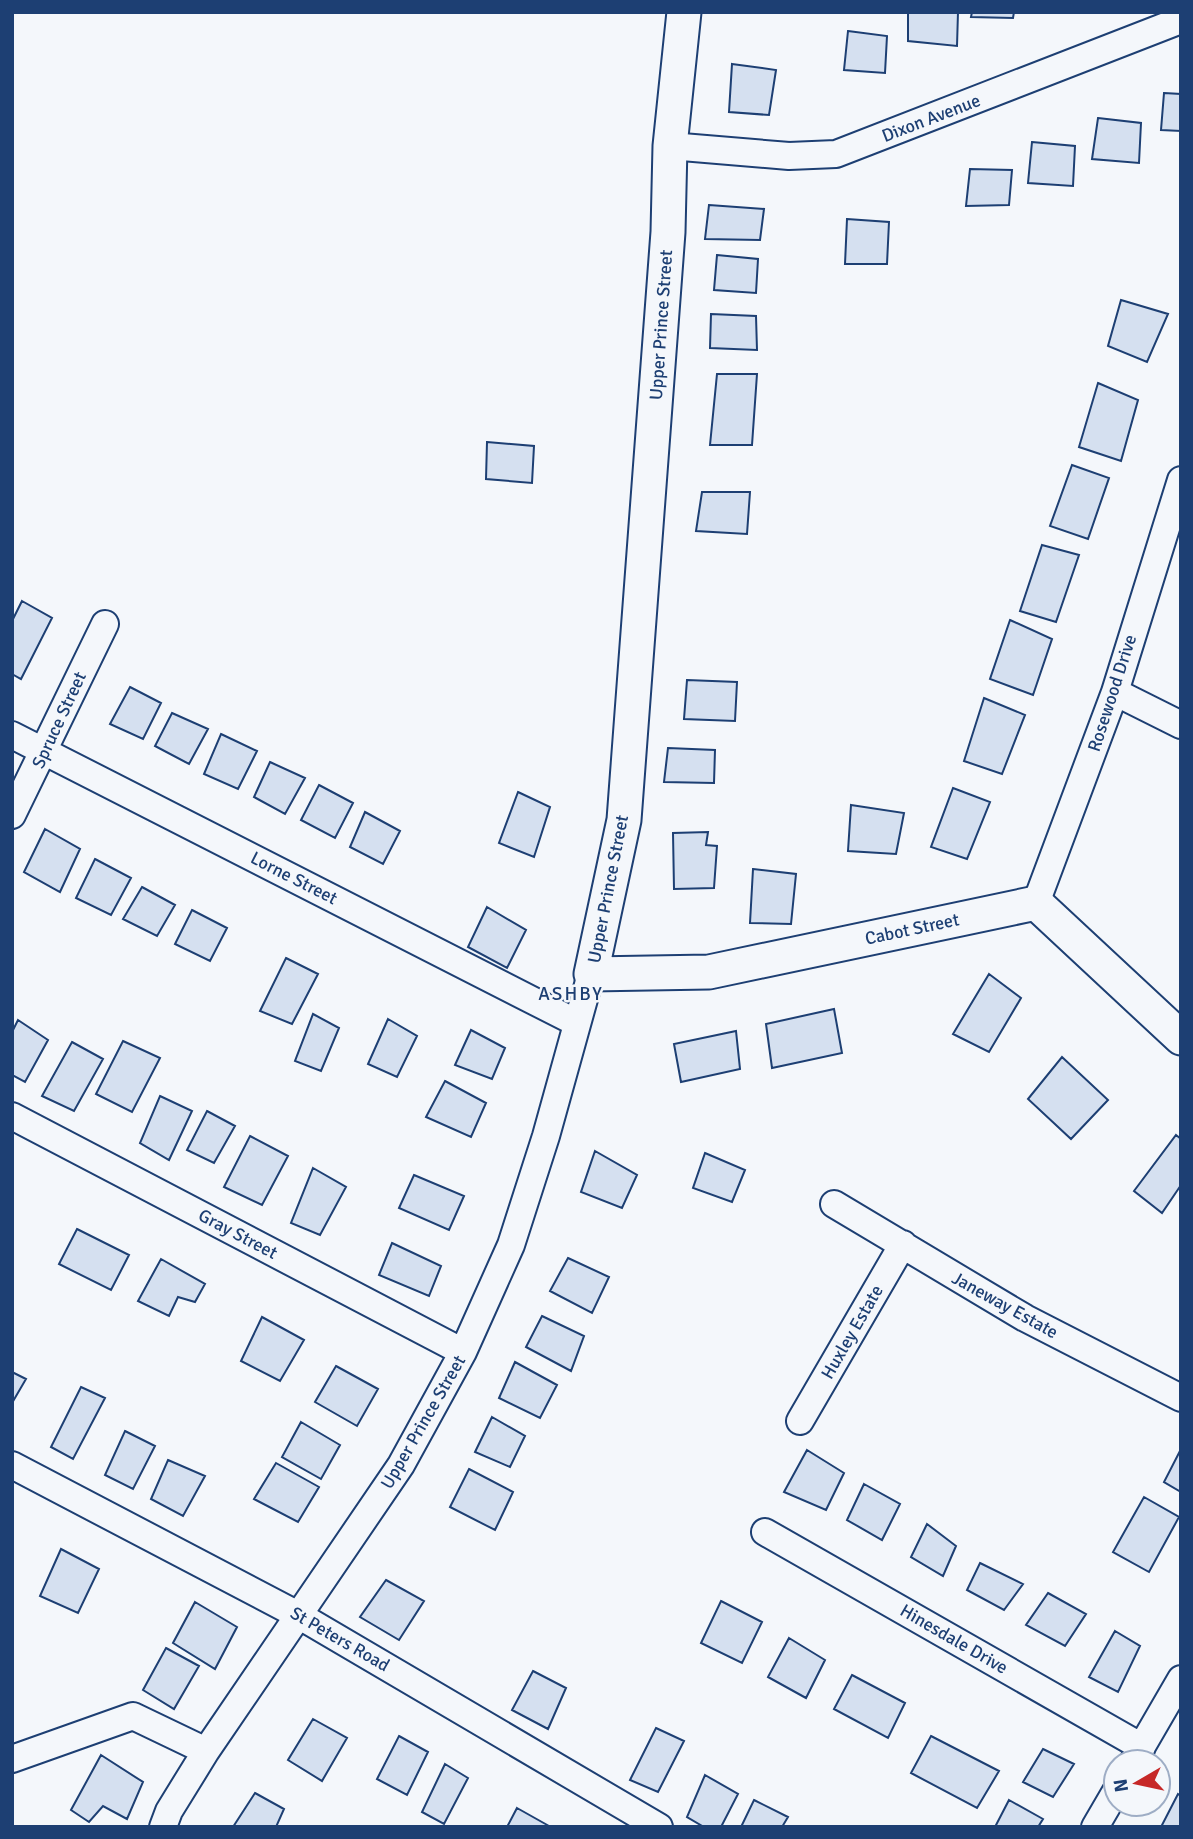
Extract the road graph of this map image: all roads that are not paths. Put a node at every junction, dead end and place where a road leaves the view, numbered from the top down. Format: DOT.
graph roads {
  1 [pos="684,12"];
  2 [pos="1181,20"];
  3 [pos="670,146"];
  4 [pos="1181,480"];
  5 [pos="105,625"];
  6 [pos="1115,692"];
  7 [pos="1181,725"];
  8 [pos="12,735"];
  9 [pos="45,751"];
  10 [pos="12,815"];
  11 [pos="1036,903"];
  12 [pos="592,974"];
  13 [pos="575,1022"];
  14 [pos="1181,1038"];
  15 [pos="12,1115"];
  16 [pos="835,1204"];
  17 [pos="903,1244"];
  18 [pos="463,1352"];
  19 [pos="1181,1398"];
  20 [pos="800,1421"];
  21 [pos="12,1465"];
  22 [pos="765,1532"];
  23 [pos="300,1616"];
  24 [pos="1181,1679"];
  25 [pos="1127,1748"];
  26 [pos="1141,1748"];
  27 [pos="206,1751"];
  28 [pos="12,1759"];
  29 [pos="163,1827"];
  30 [pos="659,1827"];
  1 -- 3 [label="street, Upper Prince Street"];
  2 -- 3 [label="street, Dixon Avenue"];
  3 -- 12 [label="street, Upper Prince Street"];
  4 -- 6 [label="street, Rosewood Drive"];
  5 -- 9 [label="street, Spruce Street"];
  6 -- 7 [label="street"];
  6 -- 11 [label="street, Rosewood Drive"];
  8 -- 9 [label="street, Lorne Street"];
  9 -- 10 [label="street, Spruce Street"];
  9 -- 13 [label="street, Lorne Street"];
  11 -- 12 [label="street, Cabot Street"];
  11 -- 14 [label="street"];
  12 -- 13 [label="street, Upper Prince Street"];
  13 -- 18 [label="street, Upper Prince Street"];
  15 -- 18 [label="street, Gray Street"];
  16 -- 17 [label="street, Janeway Estate"];
  17 -- 19 [label="street, Janeway Estate"];
  17 -- 20 [label="street, Huxley Estate"];
  18 -- 23 [label="street, Upper Prince Street"];
  21 -- 23 [label="street, St Peters Road"];
  22 -- 25 [label="street, Hinesdale Drive"];
  23 -- 27 [label="street, Upper Prince Street"];
  23 -- 30 [label="street, St Peters Road"];
  24 -- 26 [label="street"];
  27 -- 28 [label="street"];
  27 -- 29 [label="street, Upper Prince Street"];
}
